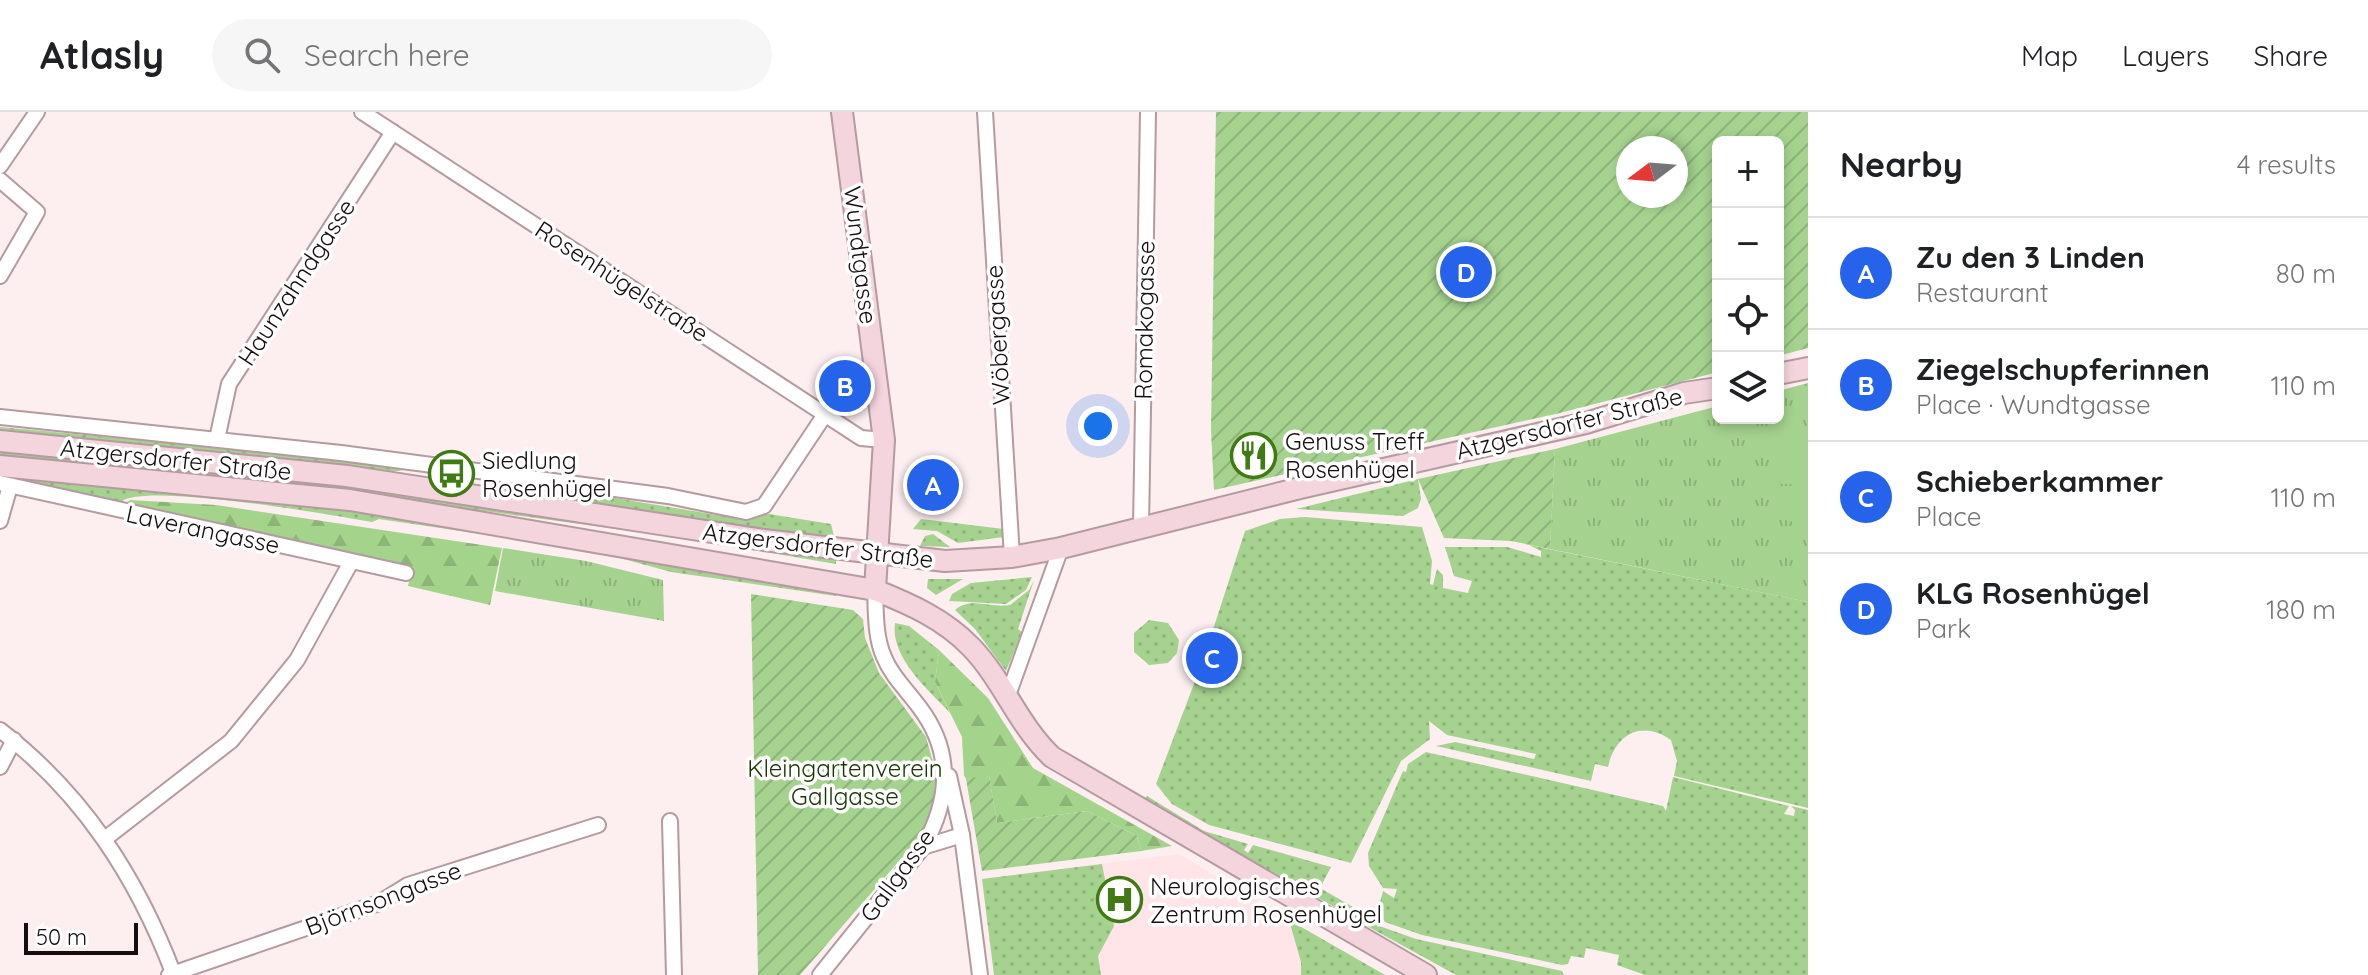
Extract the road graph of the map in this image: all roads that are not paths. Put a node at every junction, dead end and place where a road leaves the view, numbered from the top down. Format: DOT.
graph roads {
  1 [pos="37,112"];
  2 [pos="362,112"];
  3 [pos="842,112"];
  4 [pos="985,112"];
  5 [pos="1148,112"];
  6 [pos="393,132"];
  7 [pos="0,166"];
  8 [pos="0,180"];
  9 [pos="0,276"];
  10 [pos="1712,389"];
  11 [pos="826,413"];
  12 [pos="0,417"];
  13 [pos="217,439"];
  14 [pos="884,440"];
  15 [pos="0,441"];
  16 [pos="0,466"];
  17 [pos="5,484"];
  18 [pos="0,521"];
  19 [pos="1141,528"];
  20 [pos="1061,548"];
  21 [pos="877,554"];
  22 [pos="1012,557"];
  23 [pos="351,562"];
  24 [pos="406,573"];
  25 [pos="875,590"];
  26 [pos="1007,698"];
  27 [pos="0,730"];
  28 [pos="14,740"];
  29 [pos="946,764"];
  30 [pos="0,767"];
  31 [pos="670,821"];
  32 [pos="598,825"];
  33 [pos="962,835"];
  34 [pos="106,838"];
  35 [pos="923,847"];
  36 [pos="172,974"];
  37 [pos="674,975"];
  38 [pos="820,975"];
  39 [pos="980,975"];
  40 [pos="1426,975"];
  1 -- 7 [label="street"];
  2 -- 6 [label="street, Rosenhügelstraße"];
  3 -- 14 [label="main road, Wundtgasse"];
  4 -- 22 [label="street, Wöbergasse"];
  5 -- 19 [label="street, Romakogasse"];
  6 -- 11 [label="street, Rosenhügelstraße"];
  6 -- 13 [label="street, Haunzahndgasse"];
  8 -- 9 [label="street"];
  10 -- 19 [label="main road, Atzgersdorfer Straße"];
  11 -- 13 [label="street, Atzgersdorfer Straße"];
  11 -- 14 [label="street, Rosenhügelstraße"];
  12 -- 13 [label="street, Atzgersdorfer Straße"];
  14 -- 21 [label="main road, Wundtgasse"];
  15 -- 21 [label="main road, Atzgersdorfer Straße"];
  16 -- 25 [label="main road, Atzgersdorfer Straße"];
  17 -- 18 [label="street"];
  17 -- 23 [label="street, Laverangasse"];
  19 -- 20 [label="main road, Atzgersdorfer Straße"];
  20 -- 22 [label="main road, Atzgersdorfer Straße"];
  20 -- 26 [label="street"];
  21 -- 22 [label="main road, Atzgersdorfer Straße"];
  21 -- 25 [label="main road, Wundtgasse"];
  23 -- 24 [label="street, Laverangasse"];
  23 -- 34 [label="street"];
  25 -- 26 [label="main road"];
  25 -- 29 [label="street, Gallgasse"];
  26 -- 40 [label="main road"];
  27 -- 28 [label="street"];
  28 -- 30 [label="street"];
  28 -- 34 [label="street"];
  29 -- 33 [label="street"];
  29 -- 35 [label="street, Gallgasse"];
  31 -- 37 [label="street"];
  32 -- 36 [label="street, Björnsongasse"];
  33 -- 35 [label="street"];
  33 -- 39 [label="street"];
  34 -- 36 [label="street"];
  35 -- 38 [label="street, Gallgasse"];
}
